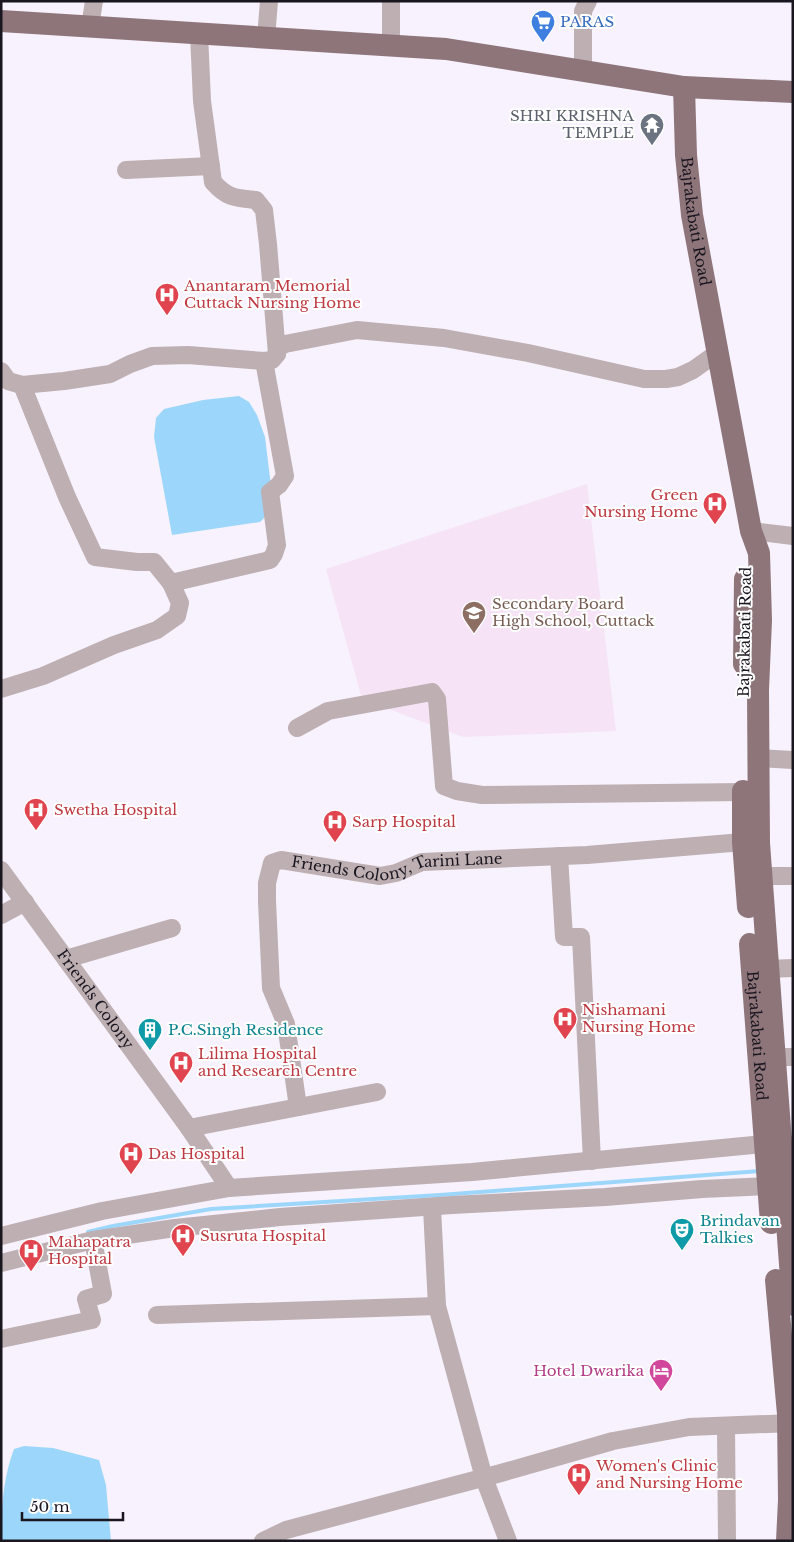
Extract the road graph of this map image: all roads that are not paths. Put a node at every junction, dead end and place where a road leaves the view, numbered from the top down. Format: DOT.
graph roads {
  1 [pos="94,1"];
  2 [pos="270,1"];
  3 [pos="392,1"];
  4 [pos="588,1"];
  5 [pos="1,22"];
  6 [pos="90,27"];
  7 [pos="199,34"];
  8 [pos="266,38"];
  9 [pos="391,46"];
  10 [pos="583,71"];
  11 [pos="684,87"];
  12 [pos="793,92"];
  13 [pos="211,166"];
  14 [pos="126,170"];
  15 [pos="717,353"];
  16 [pos="270,358"];
  17 [pos="1,371"];
  18 [pos="22,385"];
  19 [pos="751,531"];
  20 [pos="793,536"];
  21 [pos="171,583"];
  22 [pos="1,689"];
  23 [pos="297,728"];
  24 [pos="758,758"];
  25 [pos="793,760"];
  26 [pos="743,792"];
  27 [pos="743,842"];
  28 [pos="559,856"];
  29 [pos="1,870"];
  30 [pos="761,876"];
  31 [pos="793,876"];
  32 [pos="24,902"];
  33 [pos="1,915"];
  34 [pos="172,928"];
  35 [pos="66,959"];
  36 [pos="793,968"];
  37 [pos="768,969"];
  38 [pos="783,1057"];
  39 [pos="378,1092"];
  40 [pos="298,1107"];
  41 [pos="189,1128"];
  42 [pos="777,1146"];
  43 [pos="592,1161"];
  44 [pos="773,1180"];
  45 [pos="230,1188"];
  46 [pos="432,1208"];
  47 [pos="1,1236"];
  48 [pos="93,1240"];
  49 [pos="1,1263"];
  50 [pos="793,1305"];
  51 [pos="437,1306"];
  52 [pos="157,1315"];
  53 [pos="1,1339"];
  54 [pos="790,1423"];
  55 [pos="726,1426"];
  56 [pos="484,1478"];
  57 [pos="263,1541"];
  58 [pos="508,1541"];
  59 [pos="727,1541"];
  60 [pos="786,1541"];
  1 -- 6 [label="street"];
  2 -- 8 [label="street"];
  3 -- 9 [label="street"];
  4 -- 10 [label="street"];
  5 -- 6 [label="main road"];
  6 -- 7 [label="main road"];
  7 -- 8 [label="main road"];
  7 -- 13 [label="street"];
  8 -- 9 [label="main road"];
  9 -- 10 [label="main road"];
  10 -- 11 [label="main road"];
  11 -- 12 [label="main road"];
  11 -- 15 [label="main road, Bajrakabati Road"];
  13 -- 14 [label="street"];
  13 -- 16 [label="street"];
  15 -- 16 [label="street"];
  15 -- 19 [label="main road, Bajrakabati Road"];
  16 -- 18 [label="street"];
  16 -- 21 [label="street"];
  17 -- 18 [label="street"];
  18 -- 21 [label="street"];
  19 -- 20 [label="street"];
  19 -- 24 [label="main road, Bajrakabati Road"];
  19 -- 26 [label="main road, Bajrakabati Road"];
  21 -- 22 [label="street"];
  23 -- 26 [label="street"];
  24 -- 25 [label="street"];
  24 -- 30 [label="main road, Bajrakabati Road"];
  26 -- 27 [label="main road, Bajrakabati Road"];
  27 -- 28 [label="street, Friends Colony, Tarini Lane"];
  27 -- 42 [label="main road, Bajrakabati Road"];
  28 -- 40 [label="street, Friends Colony, Tarini Lane"];
  28 -- 43 [label="street"];
  29 -- 32 [label="street, Friends Colony"];
  30 -- 31 [label="street"];
  30 -- 37 [label="main road, Bajrakabati Road"];
  32 -- 33 [label="street"];
  32 -- 35 [label="street, Friends Colony"];
  34 -- 35 [label="street"];
  35 -- 41 [label="street, Friends Colony"];
  36 -- 37 [label="street"];
  37 -- 38 [label="main road, Bajrakabati Road"];
  38 -- 42 [label="main road, Bajrakabati Road"];
  39 -- 40 [label="street"];
  40 -- 41 [label="street"];
  41 -- 45 [label="street, Friends Colony"];
  42 -- 43 [label="street"];
  42 -- 44 [label="main road, Bajrakabati Road"];
  43 -- 45 [label="street"];
  44 -- 46 [label="street"];
  44 -- 50 [label="main road, Bajrakabati Road"];
  44 -- 54 [label="main road, Bajrakabati Road"];
  45 -- 47 [label="street"];
  46 -- 48 [label="street"];
  46 -- 51 [label="street"];
  48 -- 49 [label="street"];
  48 -- 53 [label="street"];
  51 -- 52 [label="street"];
  51 -- 56 [label="street"];
  54 -- 55 [label="street"];
  54 -- 60 [label="main road, Bajrakabati Road"];
  55 -- 56 [label="street"];
  55 -- 59 [label="street"];
  56 -- 57 [label="street"];
  56 -- 58 [label="street"];
}
